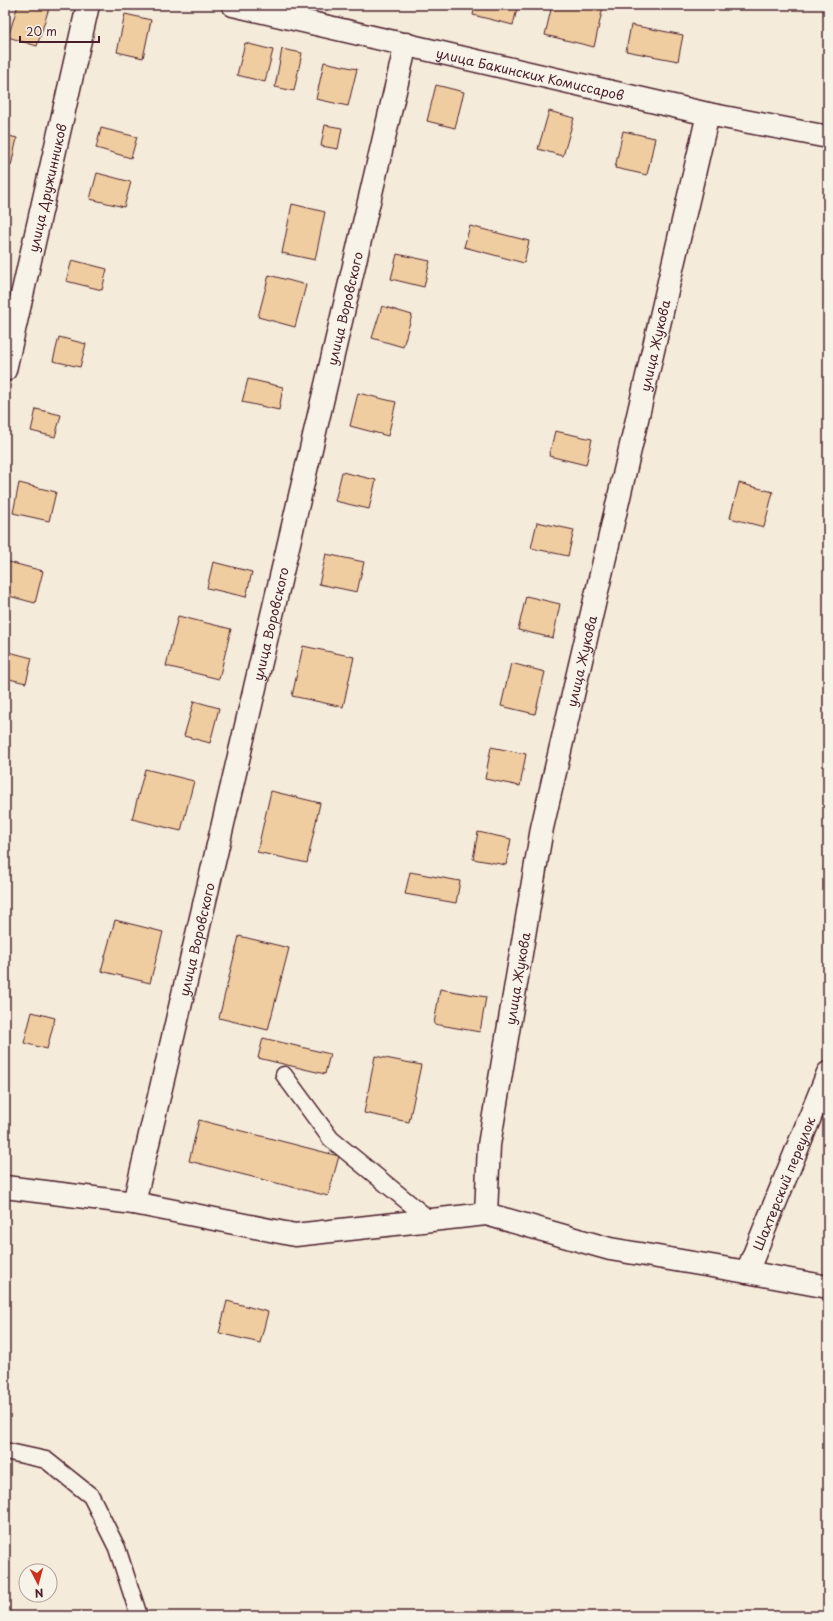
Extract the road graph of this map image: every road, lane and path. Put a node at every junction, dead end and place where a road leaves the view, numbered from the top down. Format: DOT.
graph roads {
  1 [pos="88,5"];
  2 [pos="233,5"];
  3 [pos="406,44"];
  4 [pos="708,114"];
  5 [pos="828,137"];
  6 [pos="5,370"];
  7 [pos="828,1073"];
  8 [pos="284,1075"];
  9 [pos="5,1187"];
  10 [pos="134,1203"];
  11 [pos="486,1214"];
  12 [pos="430,1220"];
  13 [pos="747,1272"];
  14 [pos="828,1287"];
  15 [pos="5,1451"];
  16 [pos="140,1616"];
  1 -- 6 [label="street, улица Дружинников"];
  2 -- 3 [label="street, улица Бакинских Комиссаров"];
  3 -- 4 [label="street, улица Бакинских Комиссаров"];
  3 -- 10 [label="street, улица Воровского"];
  4 -- 5 [label="street, улица Бакинских Комиссаров"];
  4 -- 11 [label="street, улица Жукова"];
  7 -- 13 [label="street, Шахтерский переулок"];
  8 -- 12 [label="lane"];
  9 -- 10 [label="street"];
  10 -- 12 [label="street"];
  11 -- 12 [label="street"];
  11 -- 13 [label="street"];
  13 -- 14 [label="street"];
  15 -- 16 [label="lane"];
}
